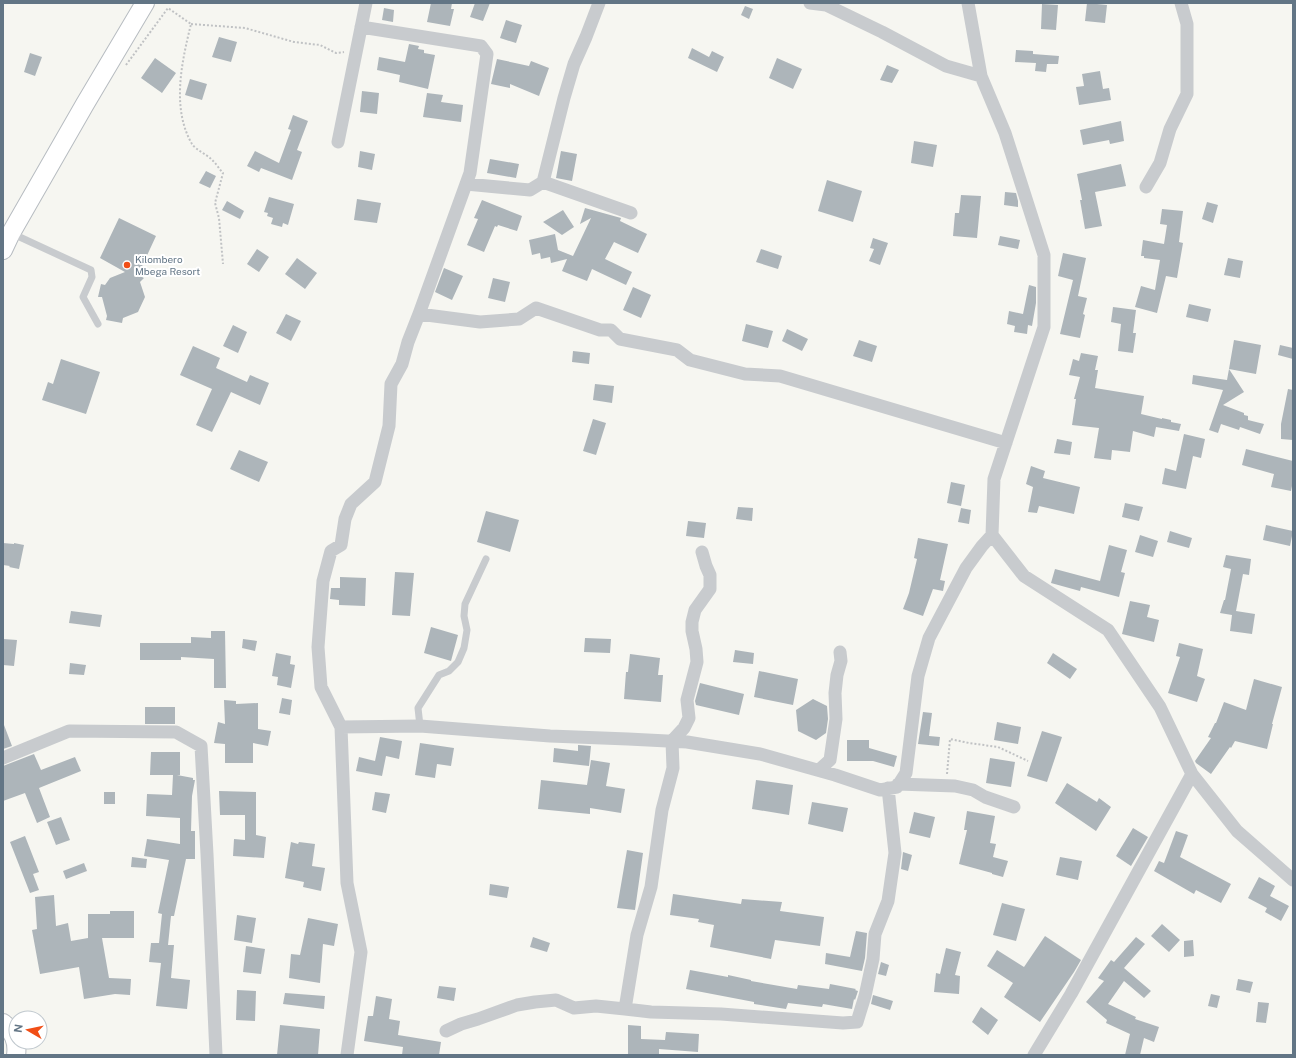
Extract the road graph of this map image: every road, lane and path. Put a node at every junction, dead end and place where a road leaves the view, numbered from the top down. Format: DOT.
graph roads {
  1 [pos="145,3"];
  2 [pos="366,3"];
  3 [pos="599,3"];
  4 [pos="810,3"];
  5 [pos="968,3"];
  6 [pos="1181,3"];
  7 [pos="191,24"];
  8 [pos="361,27"];
  9 [pos="356,52"];
  10 [pos="124,68"];
  11 [pos="981,76"];
  12 [pos="338,142"];
  13 [pos="543,182"];
  14 [pos="466,184"];
  15 [pos="1146,187"];
  16 [pos="631,213"];
  17 [pos="11,233"];
  18 [pos="3,250"];
  19 [pos="223,264"];
  20 [pos="419,314"];
  21 [pos="98,324"];
  22 [pos="1006,443"];
  23 [pos="992,535"];
  24 [pos="702,552"];
  25 [pos="486,559"];
  26 [pos="840,652"];
  27 [pos="420,726"];
  28 [pos="341,727"];
  29 [pos="672,741"];
  30 [pos="3,758"];
  31 [pos="1028,761"];
  32 [pos="819,770"];
  33 [pos="1192,774"];
  34 [pos="946,785"];
  35 [pos="893,786"];
  36 [pos="1014,807"];
  37 [pos="1293,880"];
  38 [pos="626,1009"];
  39 [pos="3,1013"];
  40 [pos="8,1028"];
  41 [pos="446,1031"];
  42 [pos="216,1055"];
  43 [pos="347,1055"];
  44 [pos="1034,1055"];
  1 -- 17 [label="main road"];
  2 -- 8 [label="street"];
  3 -- 13 [label="street"];
  4 -- 11 [label="street"];
  5 -- 11 [label="street"];
  6 -- 15 [label="street"];
  7 -- 9 [label="path"];
  7 -- 10 [label="path"];
  7 -- 19 [label="path"];
  8 -- 9 [label="street"];
  8 -- 14 [label="street"];
  9 -- 12 [label="street"];
  11 -- 22 [label="street"];
  13 -- 14 [label="street"];
  13 -- 16 [label="street"];
  14 -- 20 [label="street"];
  17 -- 18 [label="main road"];
  17 -- 21 [label="lane"];
  20 -- 22 [label="street"];
  20 -- 28 [label="street"];
  22 -- 23 [label="street"];
  23 -- 33 [label="street"];
  23 -- 35 [label="street"];
  24 -- 29 [label="street"];
  25 -- 27 [label="lane"];
  26 -- 32 [label="street"];
  27 -- 28 [label="street"];
  27 -- 29 [label="street"];
  28 -- 43 [label="street"];
  29 -- 32 [label="street"];
  29 -- 38 [label="street"];
  30 -- 42 [label="street"];
  31 -- 34 [label="path"];
  32 -- 35 [label="street"];
  33 -- 37 [label="street"];
  33 -- 44 [label="street"];
  34 -- 35 [label="street"];
  34 -- 36 [label="street"];
  35 -- 38 [label="street"];
  38 -- 41 [label="street"];
  39 -- 40 [label="main road"];
}
